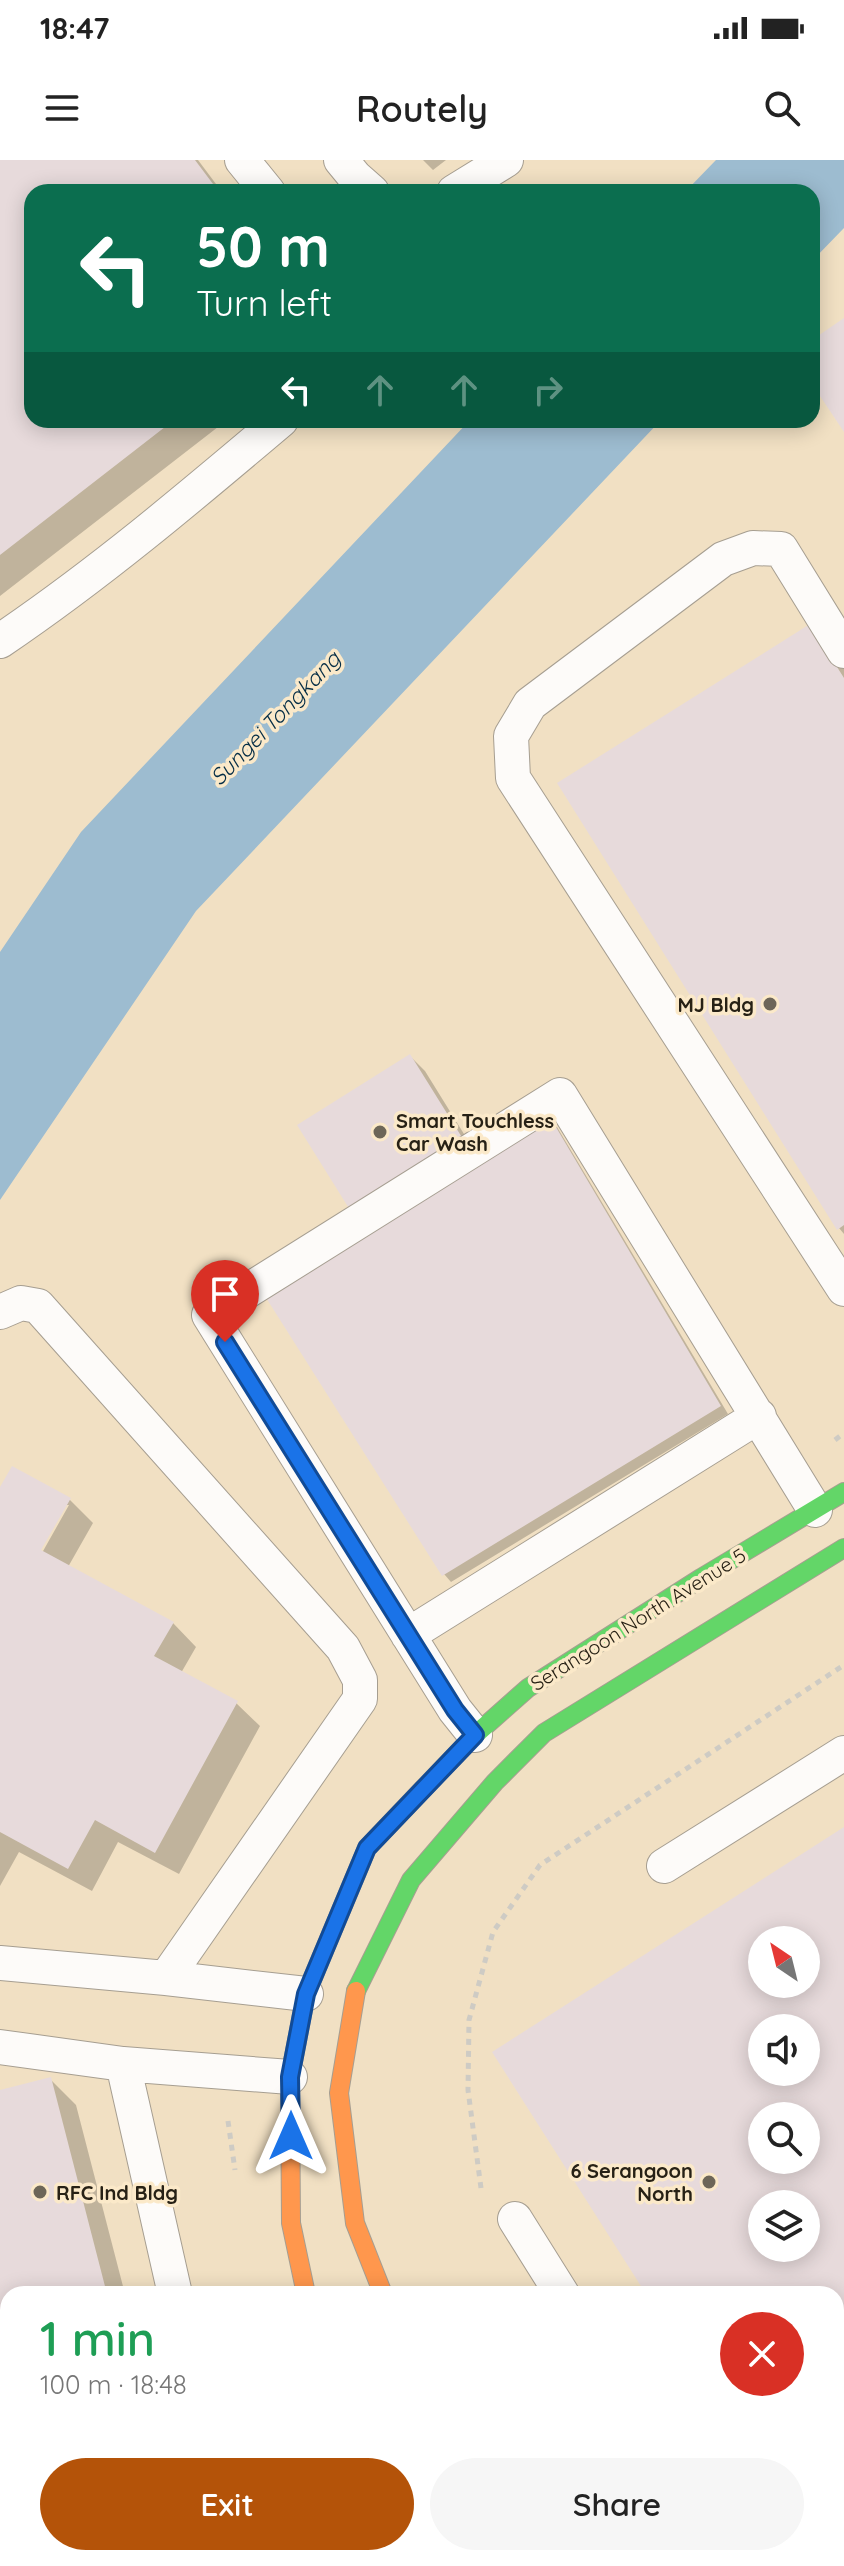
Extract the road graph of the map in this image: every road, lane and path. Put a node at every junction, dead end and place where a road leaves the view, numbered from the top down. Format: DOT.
graph roads {
  1 [pos="242,160"];
  2 [pos="341,160"];
  3 [pos="506,160"];
  4 [pos="262,184"];
  5 [pos="363,184"];
  6 [pos="467,184"];
  7 [pos="271,428"];
  8 [pos="0,641"];
  9 [pos="844,651"];
  10 [pos="844,1289"];
  11 [pos="0,1312"];
  12 [pos="759,1416"];
  13 [pos="844,1492"];
  14 [pos="815,1510"];
  15 [pos="844,1548"];
  16 [pos="408,1635"];
  17 [pos="844,1665"];
  18 [pos="475,1735"];
  19 [pos="844,1753"];
  20 [pos="664,1866"];
  21 [pos="0,1963"];
  22 [pos="166,1978"];
  23 [pos="306,1994"];
  24 [pos="0,2047"];
  25 [pos="123,2064"];
  26 [pos="290,2077"];
  27 [pos="482,2198"];
  28 [pos="515,2219"];
  29 [pos="173,2286"];
  30 [pos="304,2286"];
  31 [pos="380,2286"];
  32 [pos="557,2286"];
  1 -- 4 [label="lane"];
  2 -- 5 [label="lane"];
  3 -- 6 [label="lane"];
  7 -- 8 [label="lane"];
  9 -- 10 [label="lane"];
  11 -- 22 [label="lane"];
  12 -- 14 [label="lane"];
  12 -- 16 [label="lane"];
  12 -- 16 [label="lane"];
  13 -- 14 [label="street, Serangoon North Avenue 5"];
  14 -- 18 [label="street, Serangoon North Avenue 5"];
  15 -- 31 [label="street"];
  16 -- 18 [label="lane"];
  17 -- 27 [label="path"];
  18 -- 23 [label="street, Serangoon North Avenue 5"];
  19 -- 20 [label="lane"];
  21 -- 22 [label="lane"];
  22 -- 23 [label="lane"];
  23 -- 26 [label="street, Serangoon North Avenue 5"];
  24 -- 25 [label="lane"];
  25 -- 26 [label="lane"];
  25 -- 29 [label="lane"];
  26 -- 30 [label="street, Serangoon North Avenue 5"];
  28 -- 32 [label="lane"];
}
